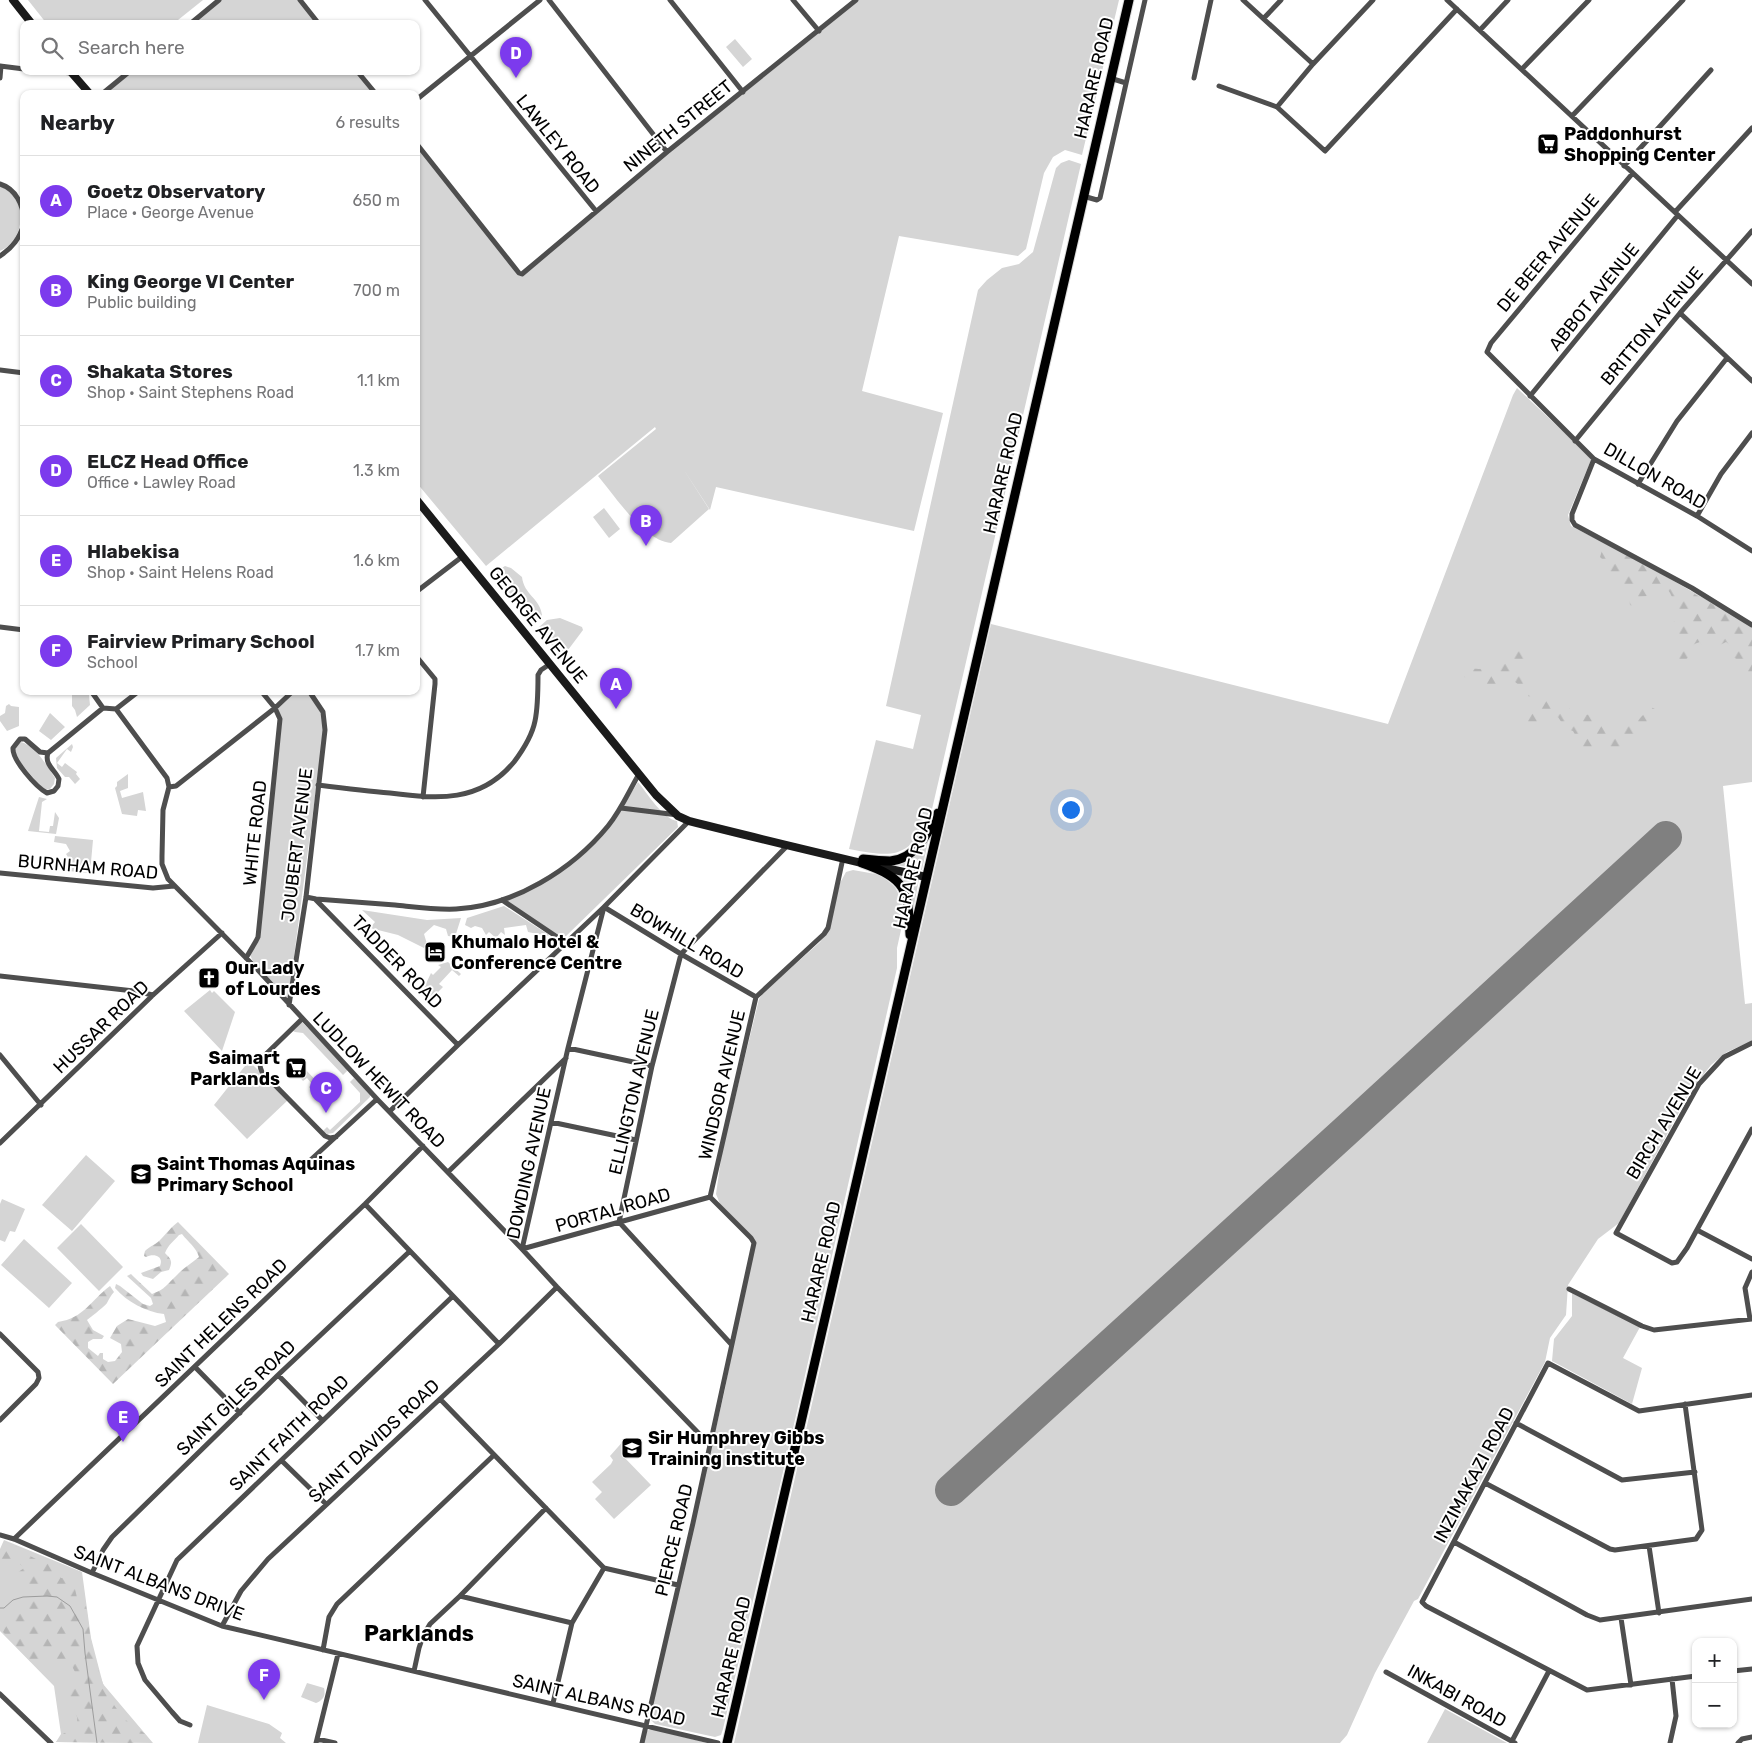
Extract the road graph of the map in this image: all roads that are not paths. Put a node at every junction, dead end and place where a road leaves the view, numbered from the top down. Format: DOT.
graph roads {
  1 [pos="12,0"];
  2 [pos="219,0"];
  3 [pos="300,0"];
  4 [pos="425,0"];
  5 [pos="540,0"];
  6 [pos="549,0"];
  7 [pos="670,0"];
  8 [pos="793,0"];
  9 [pos="856,0"];
  10 [pos="1129,0"];
  11 [pos="1144,0"];
  12 [pos="1211,0"];
  13 [pos="1243,0"];
  14 [pos="1281,0"];
  15 [pos="1373,0"];
  16 [pos="1447,0"];
  17 [pos="1508,0"];
  18 [pos="1589,0"];
  19 [pos="1683,0"];
  20 [pos="1457,9"];
  21 [pos="1264,18"];
  22 [pos="29,20"];
  23 [pos="195,20"];
  24 [pos="315,20"];
  25 [pos="1480,30"];
  26 [pos="819,31"];
  27 [pos="469,57"];
  28 [pos="1313,64"];
  29 [pos="1,66"];
  30 [pos="20,68"];
  31 [pos="1522,69"];
  32 [pos="1711,70"];
  33 [pos="74,75"];
  34 [pos="125,75"];
  35 [pos="361,75"];
  36 [pos="0,78"];
  37 [pos="1110,78"];
  38 [pos="1194,78"];
  39 [pos="1126,82"];
  40 [pos="1219,86"];
  41 [pos="87,90"];
  42 [pos="107,90"];
  43 [pos="373,90"];
  44 [pos="743,92"];
  45 [pos="420,97"];
  46 [pos="1277,107"];
  47 [pos="1572,116"];
  48 [pos="1752,128"];
  49 [pos="420,148"];
  50 [pos="667,152"];
  51 [pos="1624,166"];
  52 [pos="1632,174"];
  53 [pos="0,184"];
  54 [pos="1083,196"];
  55 [pos="20,202"];
  56 [pos="596,211"];
  57 [pos="1677,214"];
  58 [pos="1752,231"];
  59 [pos="20,237"];
  60 [pos="0,256"];
  61 [pos="1726,259"];
  62 [pos="1752,284"];
  63 [pos="1680,313"];
  64 [pos="1487,352"];
  65 [pos="1727,358"];
  66 [pos="0,370"];
  67 [pos="20,372"];
  68 [pos="1752,382"];
  69 [pos="1530,396"];
  70 [pos="1752,433"];
  71 [pos="1575,441"];
  72 [pos="1594,459"];
  73 [pos="1638,484"];
  74 [pos="420,504"];
  75 [pos="1697,516"];
  76 [pos="1752,544"];
  77 [pos="1750,550"];
  78 [pos="463,556"];
  79 [pos="420,589"];
  80 [pos="1752,625"];
  81 [pos="0,626"];
  82 [pos="20,629"];
  83 [pos="420,661"];
  84 [pos="550,664"];
  85 [pos="95,695"];
  86 [pos="133,695"];
  87 [pos="264,695"];
  88 [pos="289,695"];
  89 [pos="311,695"];
  90 [pos="103,708"];
  91 [pos="275,708"];
  92 [pos="116,709"];
  93 [pos="48,753"];
  94 [pos="640,774"];
  95 [pos="318,786"];
  96 [pos="168,787"];
  97 [pos="423,797"];
  98 [pos="945,800"];
  99 [pos="621,808"];
  100 [pos="678,816"];
  101 [pos="689,821"];
  102 [pos="787,846"];
  103 [pos="846,858"];
  104 [pos="862,861"];
  105 [pos="0,873"];
  106 [pos="927,875"];
  107 [pos="174,886"];
  108 [pos="306,897"];
  109 [pos="316,899"];
  110 [pos="502,900"];
  111 [pos="604,907"];
  112 [pos="222,933"];
  113 [pos="566,943"];
  114 [pos="911,948"];
  115 [pos="681,954"];
  116 [pos="246,958"];
  117 [pos="0,976"];
  118 [pos="153,995"];
  119 [pos="756,997"];
  120 [pos="289,1005"];
  121 [pos="302,1018"];
  122 [pos="1752,1043"];
  123 [pos="458,1044"];
  124 [pos="568,1048"];
  125 [pos="0,1055"];
  126 [pos="566,1058"];
  127 [pos="652,1066"];
  128 [pos="377,1099"];
  129 [pos="40,1105"];
  130 [pos="390,1111"];
  131 [pos="551,1122"];
  132 [pos="1752,1129"];
  133 [pos="336,1137"];
  134 [pos="636,1140"];
  135 [pos="0,1143"];
  136 [pos="423,1146"];
  137 [pos="304,1166"];
  138 [pos="448,1172"];
  139 [pos="710,1197"];
  140 [pos="365,1204"];
  141 [pos="619,1222"];
  142 [pos="1697,1230"];
  143 [pos="522,1249"];
  144 [pos="410,1251"];
  145 [pos="1752,1259"];
  146 [pos="1752,1272"];
  147 [pos="557,1287"];
  148 [pos="1569,1289"];
  149 [pos="453,1296"];
  150 [pos="1751,1319"];
  151 [pos="0,1334"];
  152 [pos="499,1344"];
  153 [pos="731,1344"];
  154 [pos="195,1367"];
  155 [pos="278,1375"];
  156 [pos="1752,1394"];
  157 [pos="440,1399"];
  158 [pos="1685,1404"];
  159 [pos="240,1413"];
  160 [pos="0,1420"];
  161 [pos="322,1420"];
  162 [pos="1516,1423"];
  163 [pos="710,1445"];
  164 [pos="494,1455"];
  165 [pos="282,1461"];
  166 [pos="1695,1472"];
  167 [pos="1485,1483"];
  168 [pos="326,1504"];
  169 [pos="546,1508"];
  170 [pos="0,1535"];
  171 [pos="14,1539"];
  172 [pos="1454,1542"];
  173 [pos="1649,1546"];
  174 [pos="604,1568"];
  175 [pos="92,1573"];
  176 [pos="678,1585"];
  177 [pos="460,1596"];
  178 [pos="1752,1599"];
  179 [pos="158,1600"];
  180 [pos="1659,1613"];
  181 [pos="1621,1618"];
  182 [pos="572,1624"];
  183 [pos="222,1626"];
  184 [pos="323,1650"];
  185 [pos="338,1654"];
  186 [pos="1752,1669"];
  187 [pos="1549,1671"];
  188 [pos="1737,1671"];
  189 [pos="414,1672"];
  190 [pos="1386,1672"];
  191 [pos="1692,1676"];
  192 [pos="1672,1679"];
  193 [pos="473,1685"];
  194 [pos="1631,1685"];
  195 [pos="0,1694"];
  196 [pos="553,1703"];
  197 [pos="190,1725"];
  198 [pos="646,1725"];
  199 [pos="1752,1737"];
  200 [pos="316,1741"];
  201 [pos="1513,1742"];
  202 [pos="51,1743"];
  203 [pos="335,1743"];
  204 [pos="642,1743"];
  205 [pos="718,1743"];
  206 [pos="728,1743"];
  207 [pos="1670,1743"];
  208 [pos="1738,1743"];
  1 -- 22 [label="main road"];
  2 -- 23 [label="street"];
  3 -- 24 [label="street"];
  4 -- 27 [label="street, LAWLEY ROAD"];
  5 -- 27 [label="street"];
  6 -- 50 [label="street"];
  7 -- 44 [label="street"];
  8 -- 26 [label="street"];
  9 -- 26 [label="street, NINETH STREET"];
  10 -- 37 [label="highway, HARARE ROAD"];
  11 -- 39 [label="street"];
  12 -- 38 [label="street"];
  13 -- 21 [label="street"];
  14 -- 21 [label="street"];
  15 -- 28 [label="street"];
  16 -- 20 [label="street"];
  17 -- 25 [label="street"];
  18 -- 31 [label="street"];
  19 -- 47 [label="street"];
  20 -- 25 [label="street"];
  20 -- 46 [label="street"];
  21 -- 28 [label="street"];
  25 -- 31 [label="street"];
  26 -- 44 [label="street, NINETH STREET"];
  27 -- 45 [label="street"];
  27 -- 56 [label="street, LAWLEY ROAD"];
  28 -- 46 [label="street"];
  29 -- 30 [label="street"];
  29 -- 36 [label="street"];
  31 -- 47 [label="street"];
  32 -- 51 [label="street"];
  33 -- 41 [label="main road"];
  34 -- 42 [label="street"];
  35 -- 43 [label="street"];
  37 -- 39 [label="street"];
  37 -- 54 [label="highway, HARARE ROAD"];
  39 -- 54 [label="street"];
  40 -- 46 [label="street"];
  44 -- 50 [label="street, NINETH STREET"];
  47 -- 51 [label="street"];
  48 -- 57 [label="street, ABBOT AVENUE"];
  49 -- 56 [label="street, NINETH STREET"];
  50 -- 56 [label="street, NINETH STREET"];
  51 -- 52 [label="street"];
  52 -- 57 [label="street"];
  52 -- 64 [label="street, DE BEER AVENUE"];
  53 -- 55 [label="street"];
  54 -- 98 [label="highway, HARARE ROAD"];
  57 -- 61 [label="street"];
  57 -- 69 [label="street, ABBOT AVENUE"];
  58 -- 61 [label="street, BRITTON AVENUE"];
  59 -- 60 [label="street"];
  61 -- 62 [label="street"];
  61 -- 63 [label="street, BRITTON AVENUE"];
  63 -- 65 [label="street"];
  63 -- 71 [label="street, BRITTON AVENUE"];
  64 -- 69 [label="street, DILLON ROAD"];
  65 -- 68 [label="street"];
  65 -- 73 [label="street"];
  66 -- 67 [label="street"];
  69 -- 71 [label="street, DILLON ROAD"];
  70 -- 75 [label="street"];
  71 -- 72 [label="street, DILLON ROAD"];
  72 -- 73 [label="street, DILLON ROAD"];
  72 -- 80 [label="street"];
  73 -- 75 [label="street, DILLON ROAD"];
  74 -- 78 [label="main road, GEORGE AVENUE"];
  75 -- 77 [label="street, DILLON ROAD"];
  76 -- 77 [label="street"];
  78 -- 79 [label="street"];
  78 -- 84 [label="main road, GEORGE AVENUE"];
  81 -- 82 [label="street"];
  83 -- 97 [label="street"];
  84 -- 94 [label="main road, GEORGE AVENUE"];
  84 -- 97 [label="street"];
  85 -- 90 [label="street"];
  86 -- 92 [label="street"];
  87 -- 91 [label="street"];
  88 -- 91 [label="street"];
  89 -- 95 [label="street, JOUBERT AVENUE"];
  90 -- 92 [label="street"];
  90 -- 93 [label="street"];
  91 -- 96 [label="street"];
  91 -- 116 [label="street, WHITE ROAD"];
  92 -- 96 [label="street"];
  93 -- 93 [label="street"];
  94 -- 99 [label="street"];
  94 -- 100 [label="main road, GEORGE AVENUE"];
  95 -- 97 [label="street"];
  95 -- 108 [label="street, JOUBERT AVENUE"];
  96 -- 107 [label="street, LUDLOW HEWIT ROAD"];
  98 -- 104 [label="highway"];
  98 -- 106 [label="highway, HARARE ROAD"];
  99 -- 100 [label="street"];
  99 -- 110 [label="street"];
  100 -- 101 [label="main road, GEORGE AVENUE"];
  101 -- 102 [label="main road, GEORGE AVENUE"];
  101 -- 111 [label="street"];
  102 -- 103 [label="main road, GEORGE AVENUE"];
  102 -- 115 [label="street, ELLINGTON AVENUE"];
  103 -- 104 [label="main road, GEORGE AVENUE"];
  103 -- 119 [label="street, WINDSOR AVENUE"];
  104 -- 106 [label="main road, GEORGE AVENUE"];
  104 -- 114 [label="highway"];
  105 -- 107 [label="street, BURNHAM ROAD"];
  106 -- 114 [label="highway, HARARE ROAD"];
  107 -- 112 [label="street, LUDLOW HEWIT ROAD"];
  108 -- 109 [label="street"];
  108 -- 120 [label="street, JOUBERT AVENUE"];
  109 -- 110 [label="street"];
  109 -- 123 [label="street, TADDER ROAD"];
  110 -- 113 [label="street"];
  111 -- 113 [label="street"];
  111 -- 115 [label="street, BOWHILL ROAD"];
  111 -- 124 [label="street, DOWDING AVENUE"];
  112 -- 116 [label="street, LUDLOW HEWIT ROAD"];
  112 -- 118 [label="street, HUSSAR ROAD"];
  113 -- 123 [label="street"];
  114 -- 206 [label="highway, HARARE ROAD"];
  115 -- 119 [label="street, BOWHILL ROAD"];
  115 -- 127 [label="street, ELLINGTON AVENUE"];
  116 -- 120 [label="street, LUDLOW HEWIT ROAD"];
  117 -- 118 [label="street"];
  118 -- 129 [label="street, HUSSAR ROAD"];
  119 -- 139 [label="street, WINDSOR AVENUE"];
  120 -- 121 [label="street, LUDLOW HEWIT ROAD"];
  121 -- 128 [label="street, LUDLOW HEWIT ROAD"];
  121 -- 133 [label="street"];
  122 -- 142 [label="street, BIRCH AVENUE"];
  123 -- 130 [label="street"];
  124 -- 126 [label="street, DOWDING AVENUE"];
  124 -- 127 [label="street"];
  125 -- 129 [label="street"];
  126 -- 131 [label="street, DOWDING AVENUE"];
  126 -- 138 [label="street"];
  127 -- 134 [label="street, ELLINGTON AVENUE"];
  128 -- 130 [label="street, LUDLOW HEWIT ROAD"];
  128 -- 133 [label="street"];
  129 -- 135 [label="street, HUSSAR ROAD"];
  130 -- 136 [label="street, LUDLOW HEWIT ROAD"];
  131 -- 134 [label="street"];
  131 -- 143 [label="street, DOWDING AVENUE"];
  132 -- 142 [label="street"];
  133 -- 137 [label="street"];
  134 -- 141 [label="street, ELLINGTON AVENUE"];
  136 -- 138 [label="street, LUDLOW HEWIT ROAD"];
  136 -- 140 [label="street, SAINT HELENS ROAD"];
  138 -- 143 [label="street, LUDLOW HEWIT ROAD"];
  139 -- 141 [label="street, PORTAL ROAD"];
  139 -- 153 [label="street, PIERCE ROAD"];
  140 -- 144 [label="street"];
  140 -- 154 [label="street, SAINT HELENS ROAD"];
  141 -- 143 [label="street, PORTAL ROAD"];
  141 -- 153 [label="street"];
  142 -- 145 [label="street"];
  143 -- 147 [label="street, DOWDING AVENUE"];
  144 -- 149 [label="street"];
  144 -- 155 [label="street, SAINT GILES ROAD"];
  146 -- 150 [label="street"];
  147 -- 152 [label="street, SAINT DAVIDS ROAD"];
  147 -- 163 [label="street, DOWDING AVENUE"];
  148 -- 150 [label="street"];
  149 -- 152 [label="street"];
  149 -- 161 [label="street, SAINT FAITH ROAD"];
  151 -- 160 [label="street"];
  152 -- 157 [label="street, SAINT DAVIDS ROAD"];
  153 -- 163 [label="street, PIERCE ROAD"];
  154 -- 159 [label="street"];
  154 -- 171 [label="street, SAINT HELENS ROAD"];
  155 -- 159 [label="street, SAINT GILES ROAD"];
  155 -- 161 [label="street"];
  156 -- 158 [label="street"];
  157 -- 164 [label="street"];
  157 -- 168 [label="street, SAINT DAVIDS ROAD"];
  158 -- 162 [label="street, INZIMAKAZI ROAD"];
  158 -- 166 [label="street"];
  159 -- 175 [label="street, SAINT GILES ROAD"];
  161 -- 165 [label="street, SAINT FAITH ROAD"];
  162 -- 166 [label="street"];
  162 -- 167 [label="street, INZIMAKAZI ROAD"];
  163 -- 176 [label="street, PIERCE ROAD"];
  164 -- 169 [label="street"];
  164 -- 184 [label="street"];
  165 -- 168 [label="street"];
  165 -- 179 [label="street, SAINT FAITH ROAD"];
  166 -- 173 [label="street"];
  167 -- 172 [label="street, INZIMAKAZI ROAD"];
  167 -- 173 [label="street"];
  168 -- 183 [label="street, SAINT DAVIDS ROAD"];
  169 -- 174 [label="street"];
  169 -- 177 [label="street"];
  170 -- 171 [label="street, SAINT ALBANS DRIVE"];
  171 -- 175 [label="street, SAINT ALBANS DRIVE"];
  172 -- 181 [label="street"];
  172 -- 187 [label="street, INZIMAKAZI ROAD"];
  173 -- 180 [label="street"];
  174 -- 176 [label="street"];
  174 -- 182 [label="street"];
  175 -- 179 [label="street, SAINT ALBANS DRIVE"];
  176 -- 198 [label="street, PIERCE ROAD"];
  177 -- 182 [label="street"];
  177 -- 189 [label="street"];
  178 -- 180 [label="street"];
  179 -- 183 [label="street, SAINT ALBANS DRIVE"];
  179 -- 197 [label="street, SAINT FAITH ROAD"];
  180 -- 181 [label="street"];
  181 -- 194 [label="street"];
  182 -- 196 [label="street"];
  183 -- 184 [label="street, SAINT ALBANS DRIVE"];
  184 -- 185 [label="street, SAINT ALBANS DRIVE"];
  185 -- 189 [label="street, SAINT ALBANS DRIVE"];
  185 -- 200 [label="street"];
  186 -- 188 [label="street"];
  187 -- 194 [label="street"];
  187 -- 201 [label="street"];
  189 -- 193 [label="street, SAINT ALBANS DRIVE"];
  190 -- 201 [label="street, INKABI ROAD"];
  191 -- 192 [label="street"];
  192 -- 194 [label="street"];
  192 -- 207 [label="street"];
  193 -- 196 [label="street, SAINT ALBANS ROAD"];
  195 -- 202 [label="street"];
  196 -- 198 [label="street, SAINT ALBANS ROAD"];
  198 -- 204 [label="street, PIERCE ROAD"];
  198 -- 205 [label="street, SAINT ALBANS ROAD"];
  199 -- 208 [label="street"];
  200 -- 203 [label="street"];
}
